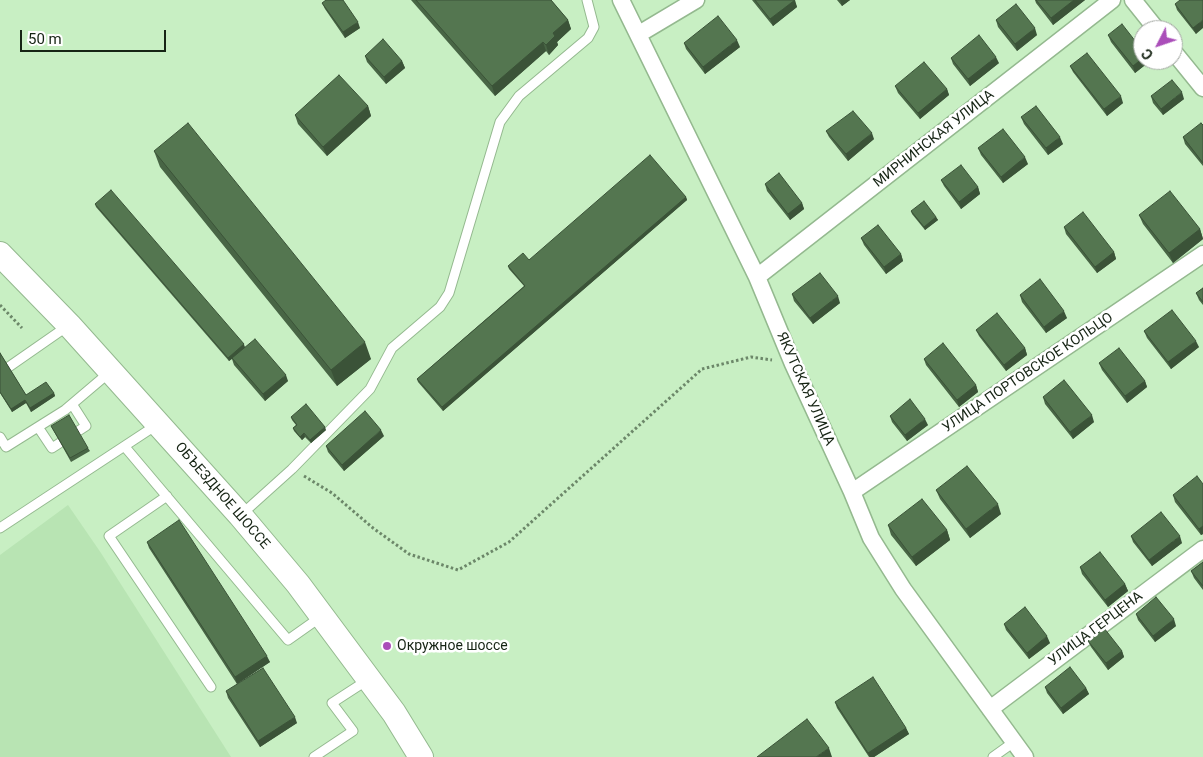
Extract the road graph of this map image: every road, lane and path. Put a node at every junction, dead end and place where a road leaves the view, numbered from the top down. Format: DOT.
graph roads {
  1 [pos="587,0"];
  2 [pos="621,0"];
  3 [pos="696,0"];
  4 [pos="1112,0"];
  5 [pos="1133,0"];
  6 [pos="1149,20"];
  7 [pos="638,34"];
  8 [pos="1183,63"];
  9 [pos="1203,88"];
  10 [pos="0,254"];
  11 [pos="1203,254"];
  12 [pos="757,277"];
  13 [pos="0,306"];
  14 [pos="69,325"];
  15 [pos="22,328"];
  16 [pos="792,364"];
  17 [pos="0,372"];
  18 [pos="111,372"];
  19 [pos="72,404"];
  20 [pos="158,424"];
  21 [pos="38,427"];
  22 [pos="0,437"];
  23 [pos="125,447"];
  24 [pos="292,469"];
  25 [pos="852,492"];
  26 [pos="167,496"];
  27 [pos="240,515"];
  28 [pos="0,528"];
  29 [pos="1203,549"];
  30 [pos="323,616"];
  31 [pos="370,679"];
  32 [pos="211,687"];
  33 [pos="990,709"];
  34 [pos="1014,742"];
  35 [pos="314,757"];
  36 [pos="421,757"];
  37 [pos="993,757"];
  38 [pos="1025,757"];
  1 -- 24 [label="lane"];
  2 -- 7 [label="street, ЯКУТСКАЯ УЛИЦА"];
  3 -- 7 [label="street"];
  4 -- 12 [label="street, МИРНИНСКАЯ УЛИЦА"];
  5 -- 6 [label="street"];
  7 -- 12 [label="street, ЯКУТСКАЯ УЛИЦА"];
  8 -- 9 [label="street"];
  10 -- 14 [label="main road, ОБЪЕЗДНОЕ ШОССЕ"];
  11 -- 25 [label="street, УЛИЦА ПОРТОВСКОЕ КОЛЬЦО"];
  12 -- 16 [label="street, ЯКУТСКАЯ УЛИЦА"];
  13 -- 15 [label="path"];
  14 -- 17 [label="lane"];
  14 -- 18 [label="main road, ОБЪЕЗДНОЕ ШОССЕ"];
  16 -- 24 [label="path"];
  16 -- 25 [label="street, ЯКУТСКАЯ УЛИЦА"];
  18 -- 19 [label="lane"];
  18 -- 20 [label="main road, ОБЪЕЗДНОЕ ШОССЕ"];
  19 -- 21 [label="lane"];
  19 -- 21 [label="lane"];
  20 -- 23 [label="lane"];
  20 -- 27 [label="main road, ОБЪЕЗДНОЕ ШОССЕ"];
  21 -- 22 [label="lane"];
  23 -- 26 [label="lane"];
  23 -- 28 [label="lane"];
  24 -- 27 [label="lane"];
  25 -- 33 [label="street, ЯКУТСКАЯ УЛИЦА"];
  26 -- 30 [label="lane"];
  26 -- 32 [label="lane"];
  27 -- 30 [label="main road, ОБЪЕЗДНОЕ ШОССЕ"];
  29 -- 33 [label="street, УЛИЦА ГЕРЦЕНА"];
  30 -- 31 [label="main road, ОБЪЕЗДНОЕ ШОССЕ"];
  31 -- 35 [label="lane"];
  31 -- 36 [label="main road, ОБЪЕЗДНОЕ ШОССЕ"];
  33 -- 34 [label="street, ЯКУТСКАЯ УЛИЦА"];
  34 -- 37 [label="lane"];
  34 -- 38 [label="street, ЯКУТСКАЯ УЛИЦА"];
}
